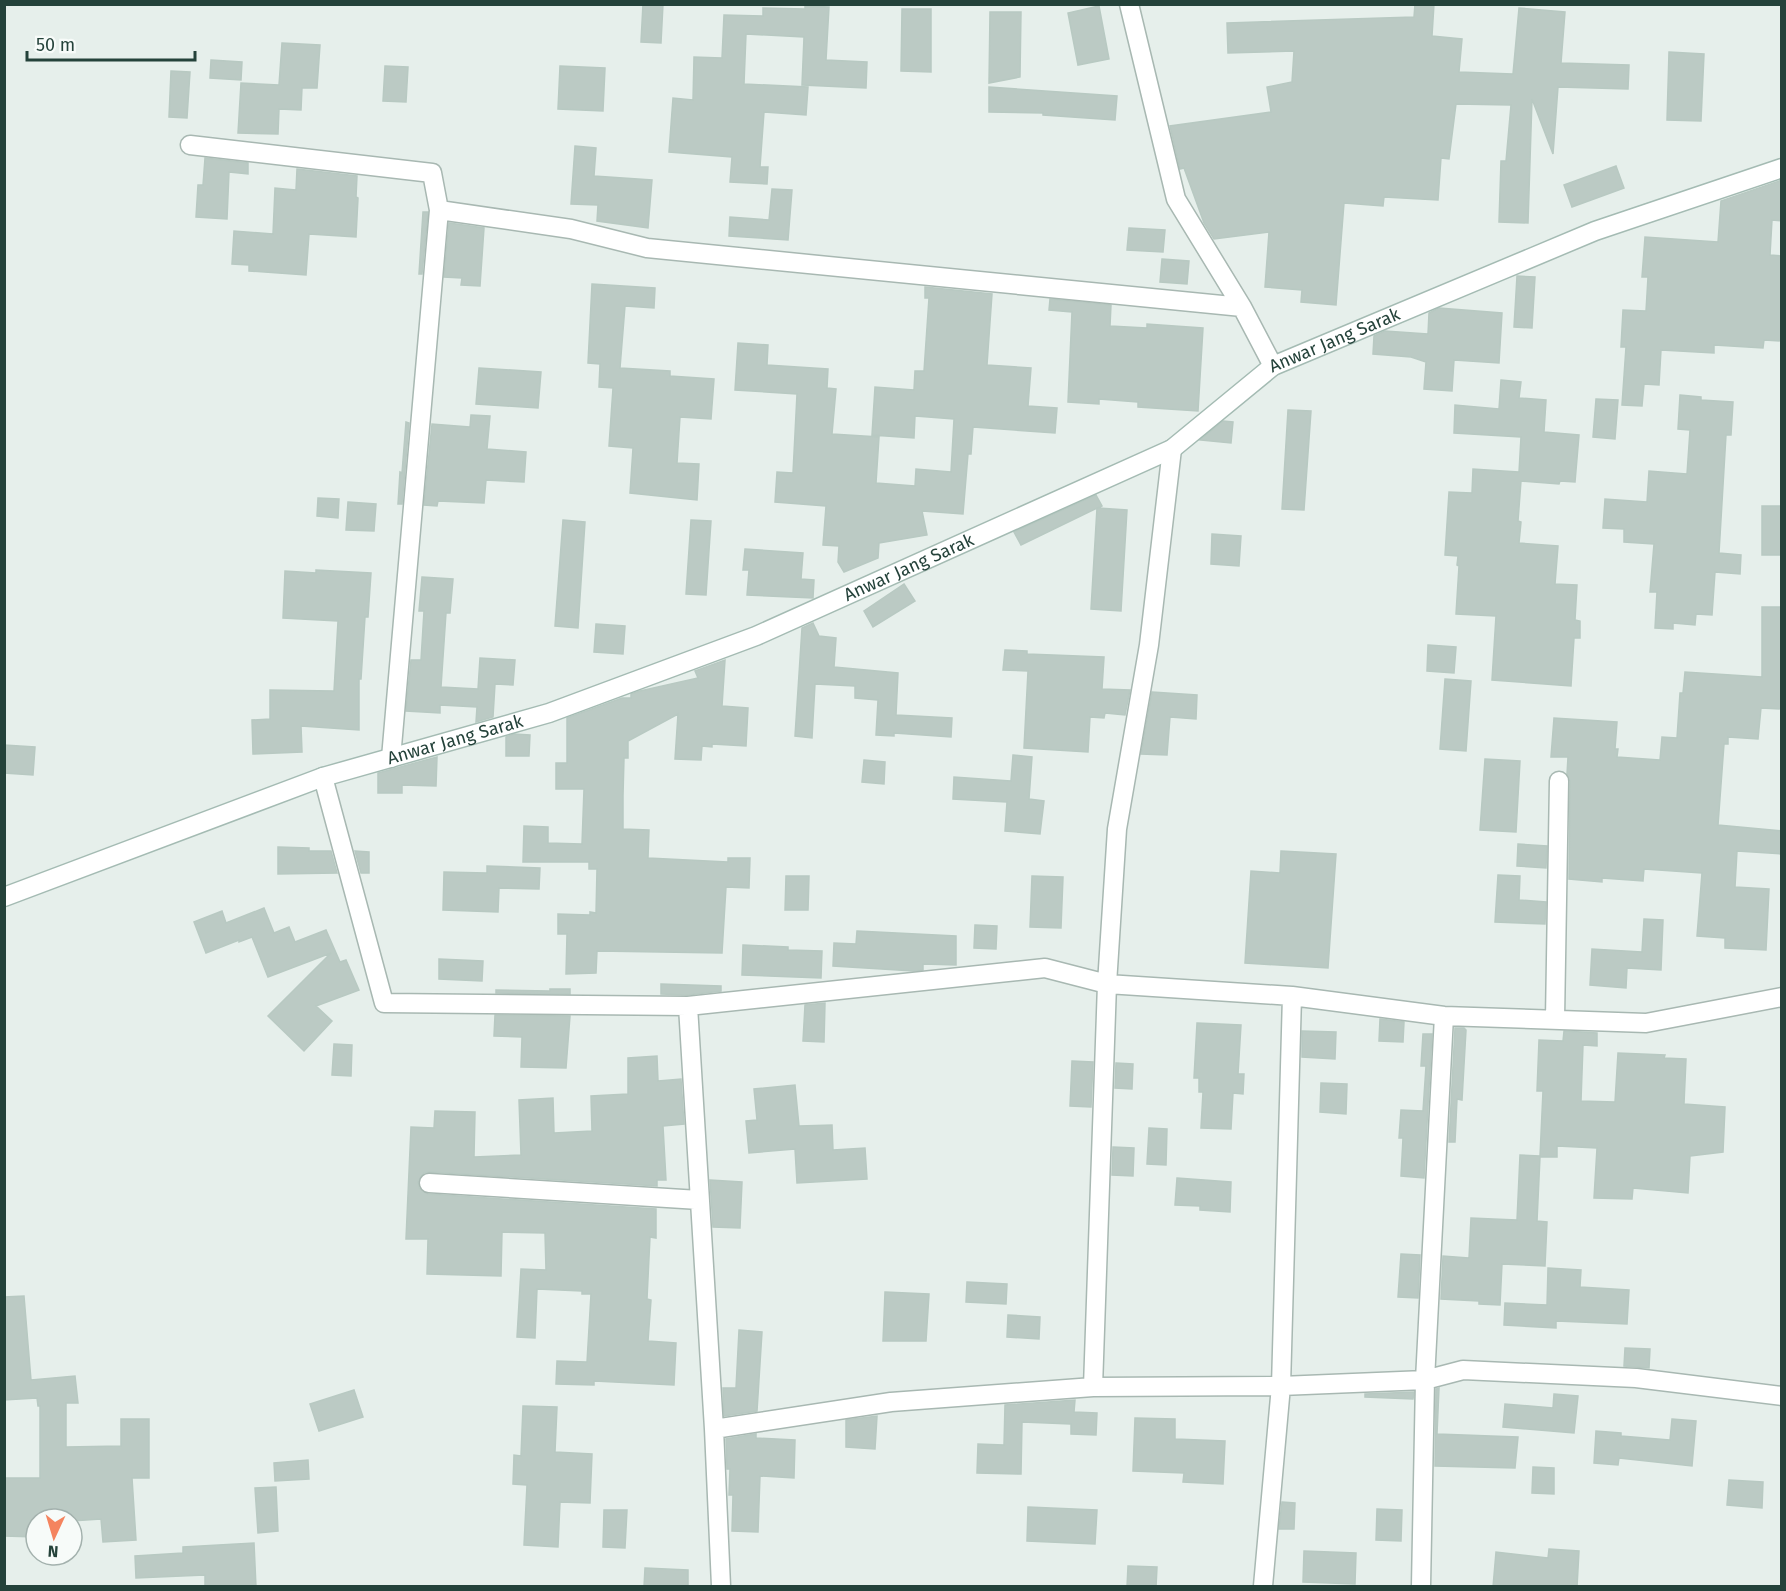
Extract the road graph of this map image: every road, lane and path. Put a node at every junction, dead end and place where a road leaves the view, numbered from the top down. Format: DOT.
graph roads {
  1 [pos="1129,4"];
  2 [pos="190,145"];
  3 [pos="1782,168"];
  4 [pos="439,210"];
  5 [pos="1242,307"];
  6 [pos="1273,366"];
  7 [pos="1172,448"];
  8 [pos="391,758"];
  9 [pos="323,777"];
  10 [pos="1559,781"];
  11 [pos="4,897"];
  12 [pos="1107,984"];
  13 [pos="1292,996"];
  14 [pos="1782,998"];
  15 [pos="688,1006"];
  16 [pos="1443,1016"];
  17 [pos="1555,1019"];
  18 [pos="429,1183"];
  19 [pos="699,1200"];
  20 [pos="1425,1380"];
  21 [pos="1281,1386"];
  22 [pos="1093,1387"];
  23 [pos="1782,1396"];
  24 [pos="714,1429"];
  25 [pos="721,1587"];
  26 [pos="1263,1587"];
  27 [pos="1422,1587"];
  1 -- 5 [label="street"];
  2 -- 4 [label="street"];
  3 -- 6 [label="street, Anwar Jang Sarak"];
  4 -- 5 [label="street"];
  4 -- 8 [label="street"];
  5 -- 6 [label="street"];
  6 -- 7 [label="street, Anwar Jang Sarak"];
  7 -- 8 [label="street, Anwar Jang Sarak"];
  7 -- 12 [label="street"];
  8 -- 9 [label="street, Anwar Jang Sarak"];
  9 -- 11 [label="street, Anwar Jang Sarak"];
  9 -- 15 [label="street"];
  10 -- 17 [label="street"];
  12 -- 13 [label="street"];
  12 -- 15 [label="street"];
  12 -- 22 [label="street"];
  13 -- 16 [label="street"];
  13 -- 21 [label="street"];
  14 -- 17 [label="street"];
  15 -- 19 [label="street"];
  16 -- 17 [label="street"];
  16 -- 20 [label="street"];
  18 -- 19 [label="street"];
  19 -- 24 [label="street"];
  20 -- 21 [label="street"];
  20 -- 23 [label="street"];
  20 -- 27 [label="street"];
  21 -- 22 [label="street"];
  21 -- 26 [label="street"];
  22 -- 24 [label="street"];
  24 -- 25 [label="street"];
}
